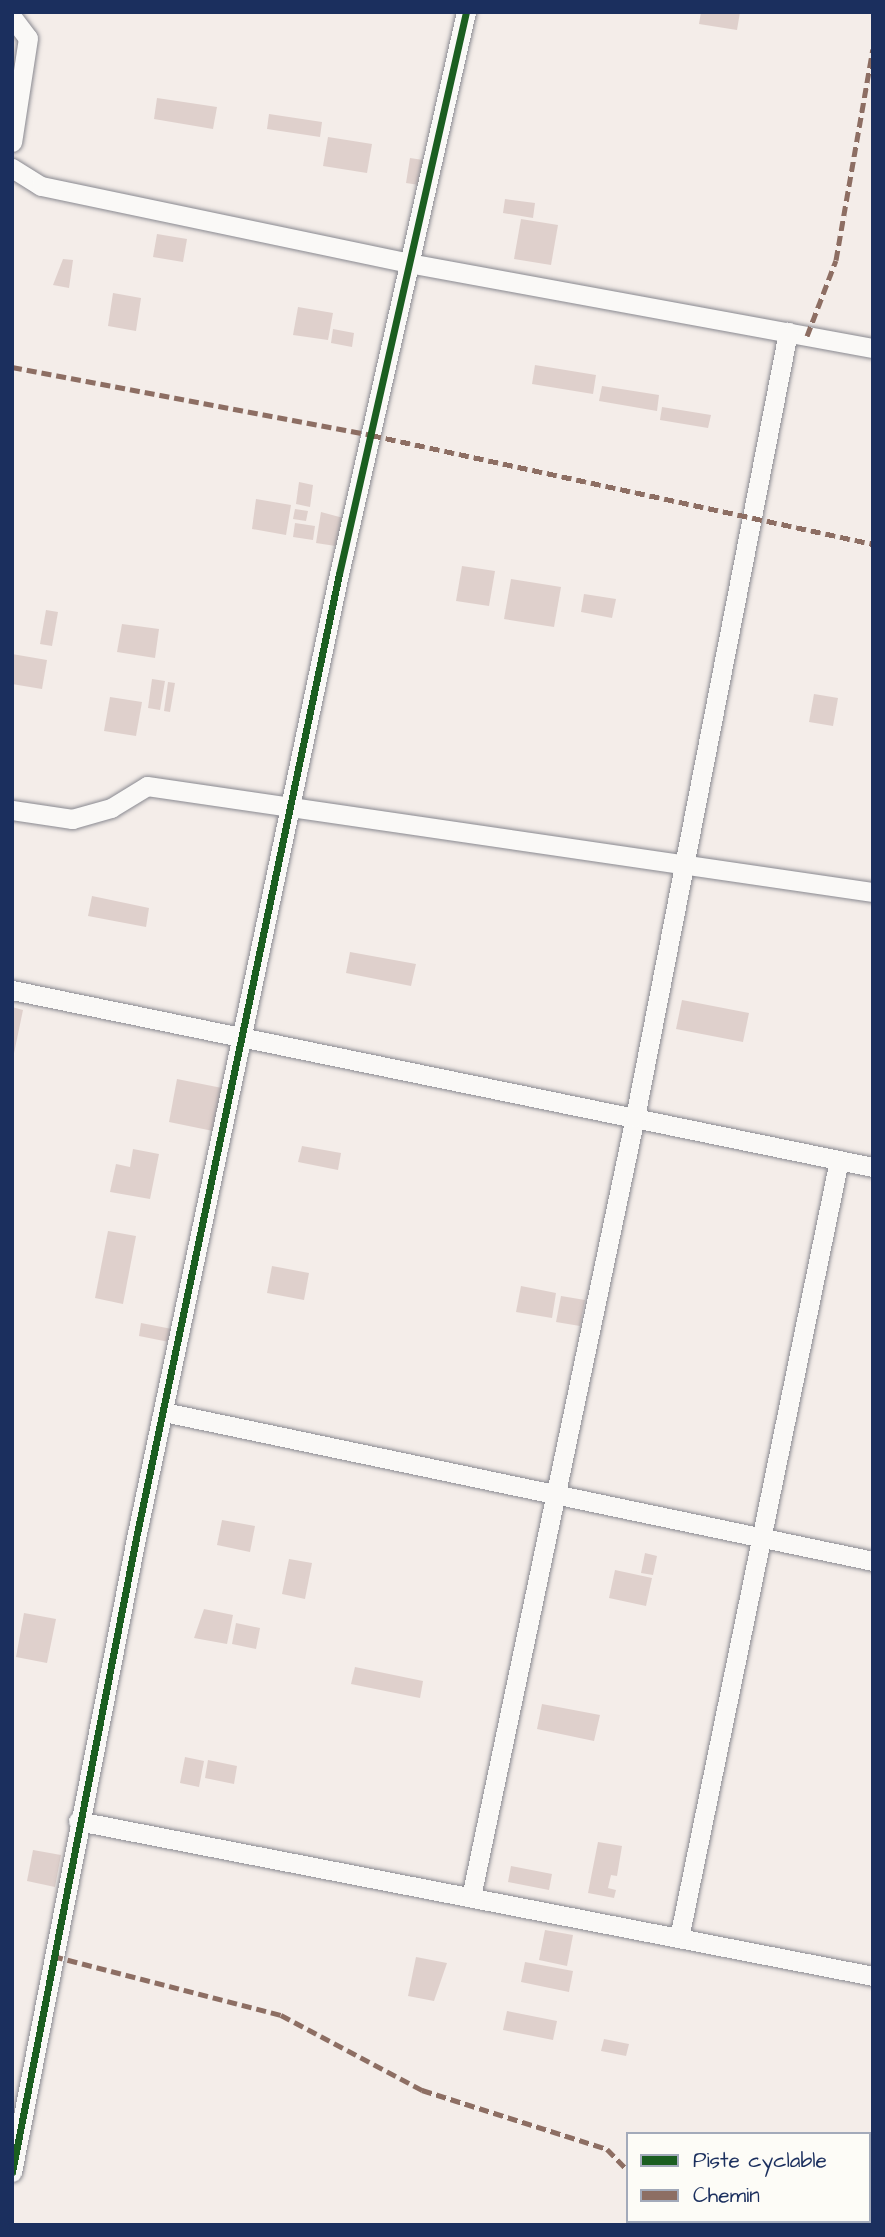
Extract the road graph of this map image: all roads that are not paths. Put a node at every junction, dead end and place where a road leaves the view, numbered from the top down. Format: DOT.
graph roads {
  1 [pos="466,12"];
  2 [pos="12,17"];
  3 [pos="12,142"];
  4 [pos="12,168"];
  5 [pos="409,263"];
  6 [pos="788,332"];
  7 [pos="873,348"];
  8 [pos="293,805"];
  9 [pos="12,810"];
  10 [pos="684,868"];
  11 [pos="873,892"];
  12 [pos="12,990"];
  13 [pos="245,1041"];
  14 [pos="635,1117"];
  15 [pos="839,1160"];
  16 [pos="873,1167"];
  17 [pos="164,1412"];
  18 [pos="556,1492"];
  19 [pos="760,1537"];
  20 [pos="873,1561"];
  21 [pos="78,1821"];
  22 [pos="471,1897"];
  23 [pos="679,1938"];
  24 [pos="872,1973"];
  25 [pos="12,2172"];
  1 -- 5 [label="street"];
  2 -- 3 [label="street"];
  4 -- 5 [label="street"];
  5 -- 6 [label="street"];
  5 -- 8 [label="street"];
  6 -- 7 [label="street"];
  6 -- 10 [label="street"];
  8 -- 9 [label="street"];
  8 -- 10 [label="street"];
  8 -- 13 [label="street"];
  10 -- 11 [label="street"];
  10 -- 14 [label="street"];
  12 -- 13 [label="street"];
  13 -- 14 [label="street"];
  13 -- 17 [label="street"];
  14 -- 15 [label="street"];
  14 -- 18 [label="street"];
  15 -- 16 [label="street"];
  15 -- 19 [label="street"];
  17 -- 18 [label="street"];
  17 -- 21 [label="street"];
  18 -- 19 [label="street"];
  18 -- 22 [label="street"];
  19 -- 20 [label="street"];
  19 -- 23 [label="street"];
  21 -- 22 [label="street"];
  21 -- 25 [label="street"];
  22 -- 23 [label="street"];
  23 -- 24 [label="street"];
}
